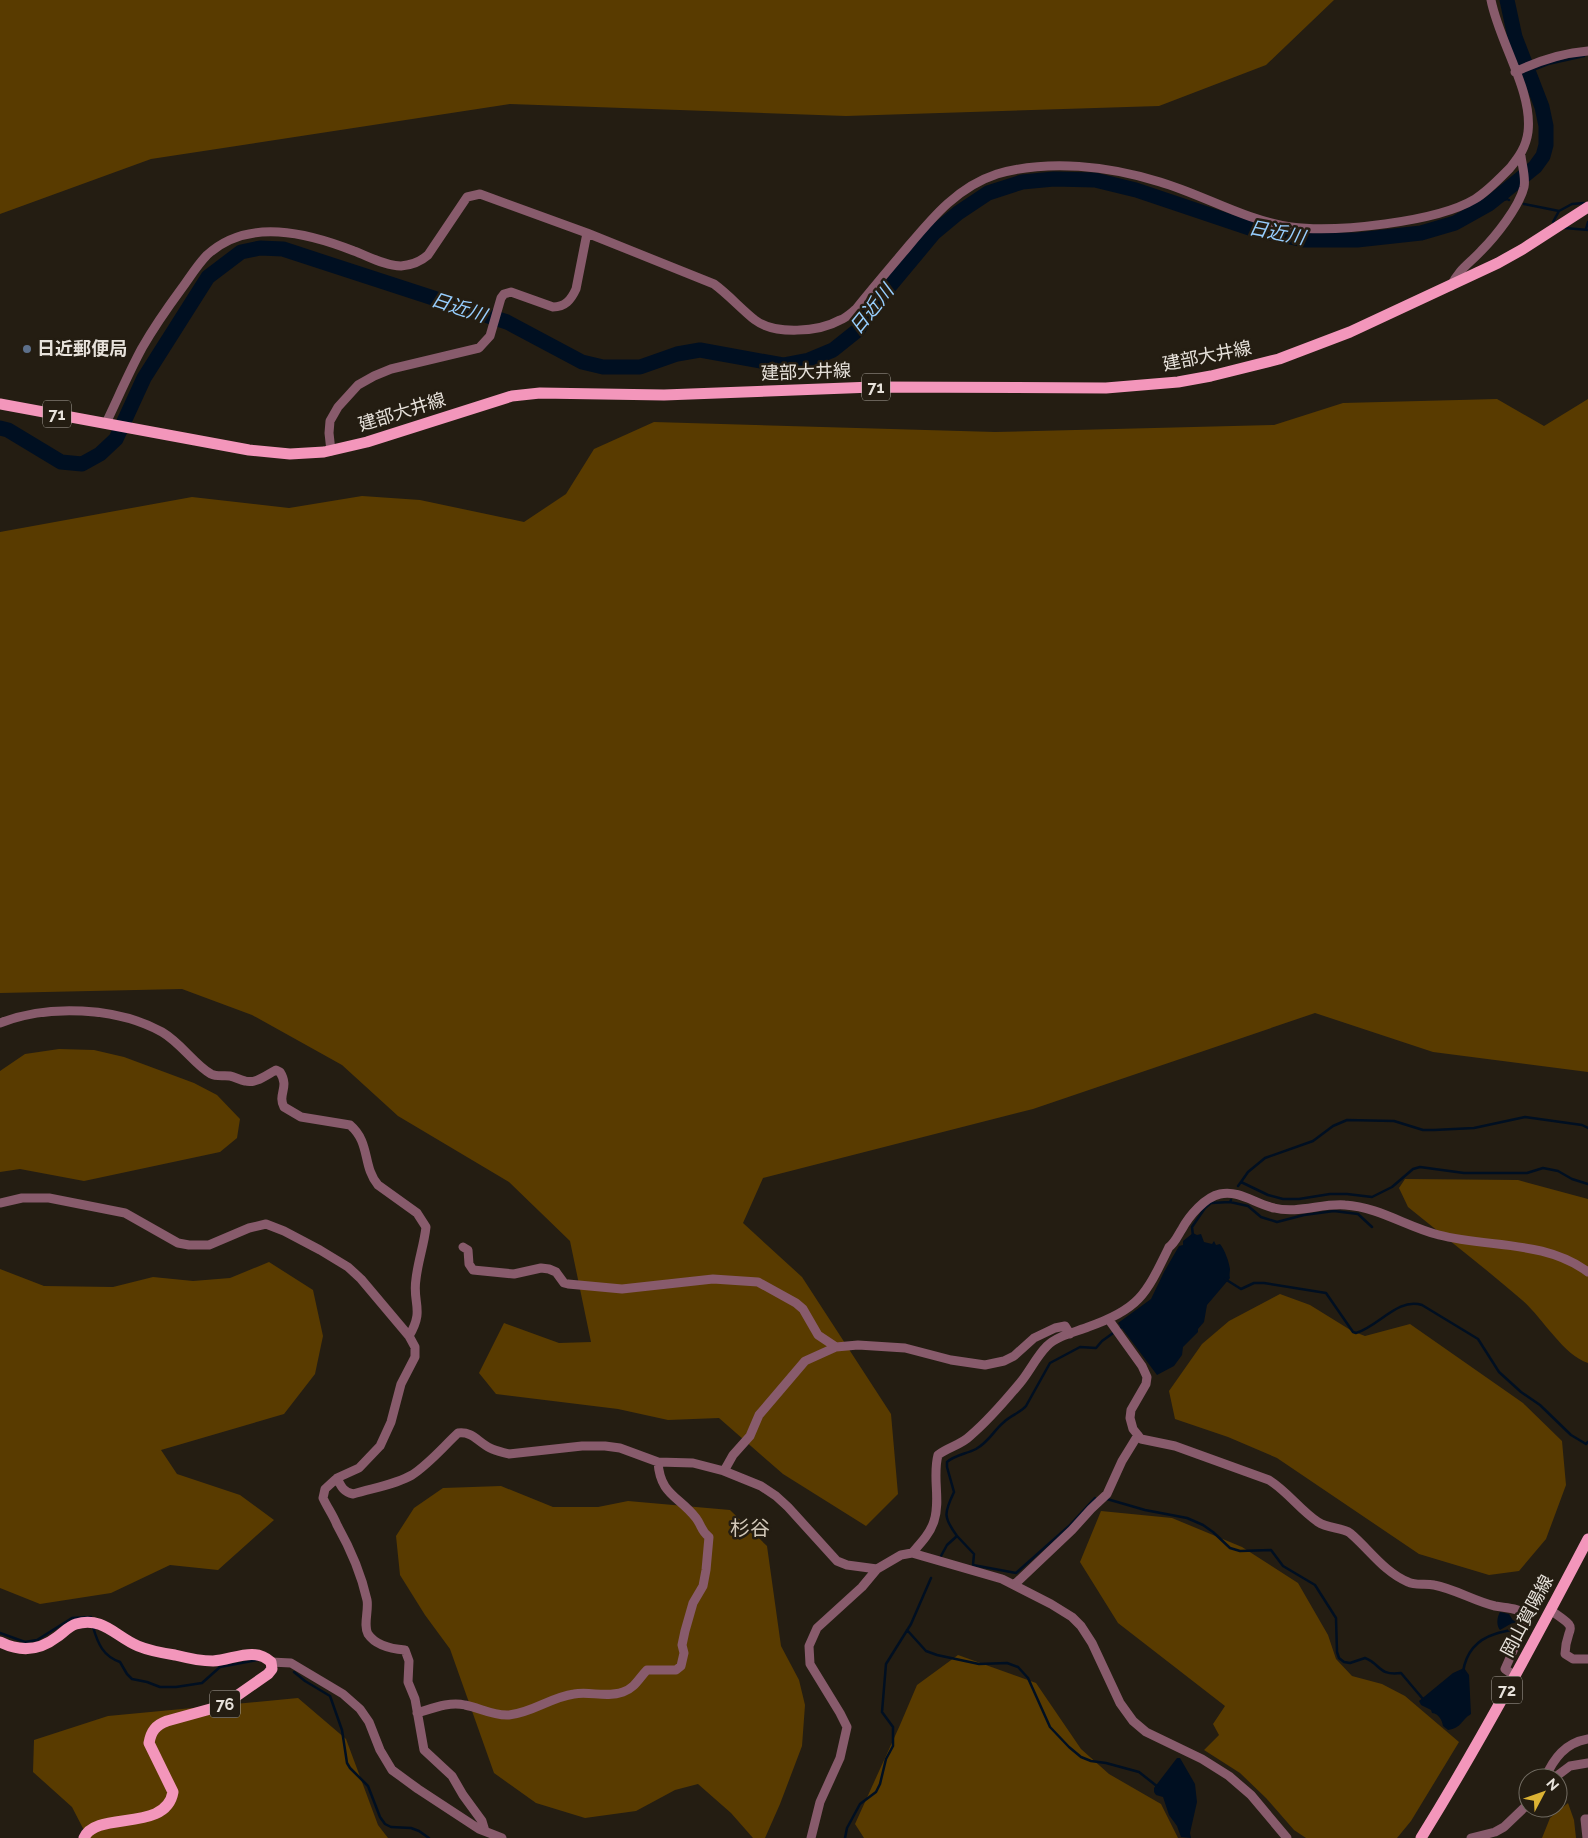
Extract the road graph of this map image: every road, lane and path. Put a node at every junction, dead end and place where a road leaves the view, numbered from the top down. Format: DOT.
graph roads {
  1 [pos="1492,0"];
  2 [pos="1588,51"];
  3 [pos="1517,71"];
  4 [pos="1521,160"];
  5 [pos="1588,207"];
  6 [pos="587,233"];
  7 [pos="1451,286"];
  8 [pos="0,404"];
  9 [pos="110,424"];
  10 [pos="331,451"];
  11 [pos="0,1023"];
  12 [pos="0,1203"];
  13 [pos="463,1247"];
  14 [pos="1588,1272"];
  15 [pos="1109,1320"];
  16 [pos="1070,1334"];
  17 [pos="409,1336"];
  18 [pos="836,1347"];
  19 [pos="1138,1435"];
  20 [pos="658,1462"];
  21 [pos="724,1471"];
  22 [pos="337,1478"];
  23 [pos="1588,1539"];
  24 [pos="912,1553"];
  25 [pos="877,1569"];
  26 [pos="1014,1585"];
  27 [pos="1550,1610"];
  28 [pos="0,1642"];
  29 [pos="1588,1659"];
  30 [pos="271,1662"];
  31 [pos="1516,1676"];
  32 [pos="417,1713"];
  33 [pos="1588,1739"];
  34 [pos="1588,1763"];
  35 [pos="1549,1768"];
  36 [pos="1567,1768"];
  37 [pos="1518,1814"];
  38 [pos="1588,1819"];
  39 [pos="485,1831"];
  40 [pos="84,1838"];
  41 [pos="502,1838"];
  42 [pos="811,1838"];
  43 [pos="1287,1838"];
  44 [pos="1421,1838"];
  45 [pos="1471,1838"];
  46 [pos="1587,1838"];
  1 -- 3 [label="street"];
  2 -- 3 [label="street"];
  3 -- 4 [label="street"];
  4 -- 6 [label="street"];
  4 -- 7 [label="street"];
  5 -- 7 [label="main road, 建部大井線 / 71"];
  6 -- 9 [label="street"];
  6 -- 10 [label="street"];
  7 -- 10 [label="main road, 建部大井線 / 71"];
  8 -- 9 [label="main road, 建部大井線 / 71"];
  9 -- 10 [label="main road, 建部大井線 / 71"];
  11 -- 17 [label="street"];
  12 -- 17 [label="street"];
  13 -- 18 [label="street"];
  14 -- 15 [label="street"];
  15 -- 16 [label="street"];
  15 -- 19 [label="street"];
  16 -- 18 [label="street"];
  16 -- 24 [label="street"];
  17 -- 22 [label="street"];
  18 -- 21 [label="street"];
  19 -- 26 [label="street"];
  19 -- 31 [label="street"];
  20 -- 21 [label="street"];
  20 -- 22 [label="street"];
  20 -- 32 [label="street"];
  21 -- 25 [label="street"];
  22 -- 32 [label="street"];
  23 -- 27 [label="main road, 岡山賀陽線 / 72"];
  24 -- 25 [label="street"];
  24 -- 26 [label="street"];
  25 -- 42 [label="street"];
  26 -- 43 [label="street"];
  27 -- 29 [label="street"];
  27 -- 31 [label="main road, 岡山賀陽線 / 72"];
  28 -- 30 [label="main road"];
  30 -- 39 [label="street"];
  30 -- 40 [label="main road, 76"];
  31 -- 44 [label="main road, 岡山賀陽線 / 72"];
  32 -- 39 [label="street"];
  33 -- 35 [label="street"];
  34 -- 36 [label="street"];
  37 -- 45 [label="street"];
  38 -- 46 [label="street"];
  39 -- 41 [label="street"];
}
